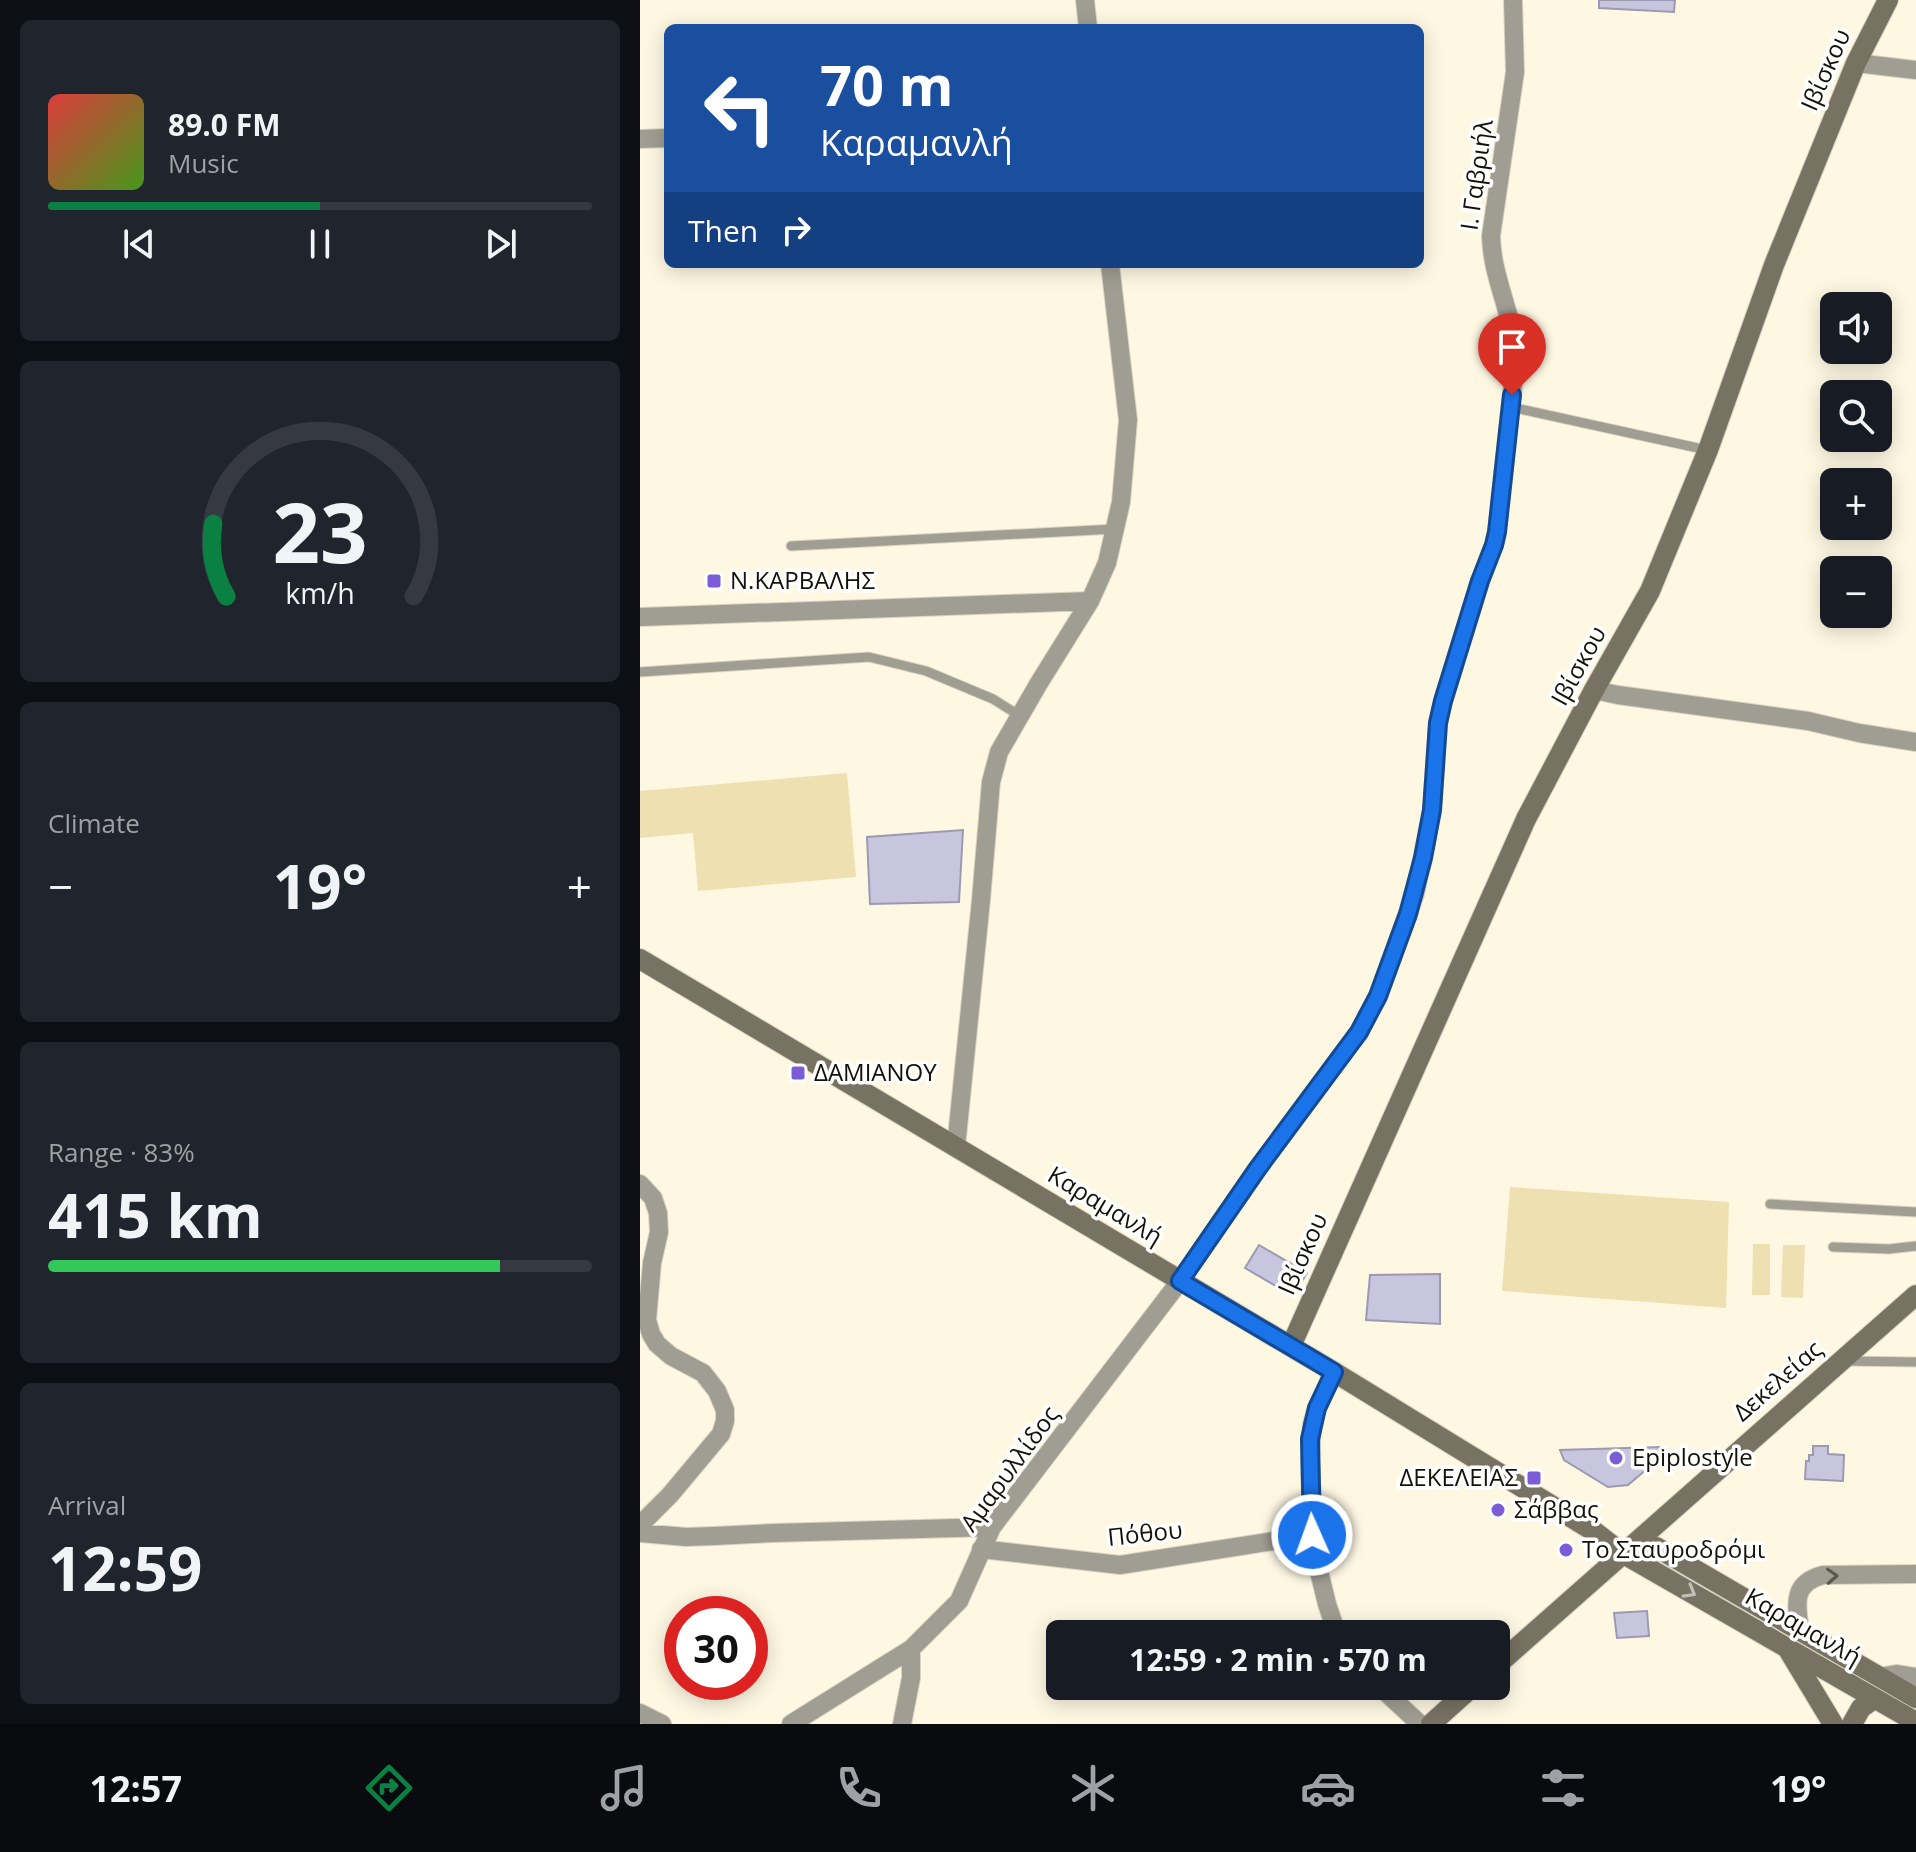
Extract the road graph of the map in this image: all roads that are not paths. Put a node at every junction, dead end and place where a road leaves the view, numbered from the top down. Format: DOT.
graph roads {
  1 [pos="1085,0"];
  2 [pos="1513,0"];
  3 [pos="1888,0"];
  4 [pos="1088,24"];
  5 [pos="1856,63"];
  6 [pos="1916,70"];
  7 [pos="664,138"];
  8 [pos="640,139"];
  9 [pos="1110,268"];
  10 [pos="1511,407"];
  11 [pos="1708,450"];
  12 [pos="1115,529"];
  13 [pos="791,546"];
  14 [pos="1090,601"];
  15 [pos="640,617"];
  16 [pos="640,672"];
  17 [pos="1594,690"];
  18 [pos="1020,716"];
  19 [pos="1916,742"];
  20 [pos="640,959"];
  21 [pos="956,1147"];
  22 [pos="640,1184"];
  23 [pos="1770,1204"];
  24 [pos="1916,1212"];
  25 [pos="1916,1246"];
  26 [pos="1833,1247"];
  27 [pos="1180,1281"];
  28 [pos="1916,1295"];
  29 [pos="1291,1346"];
  30 [pos="1841,1361"];
  31 [pos="1916,1362"];
  32 [pos="1334,1372"];
  33 [pos="640,1525"];
  34 [pos="992,1527"];
  35 [pos="640,1533"];
  36 [pos="1312,1535"];
  37 [pos="981,1549"];
  38 [pos="1622,1553"];
  39 [pos="1916,1574"];
  40 [pos="1333,1620"];
  41 [pos="1800,1630"];
  42 [pos="1787,1648"];
  43 [pos="911,1649"];
  44 [pos="1510,1653"];
  45 [pos="1879,1677"];
  46 [pos="1916,1677"];
  47 [pos="1916,1698"];
  48 [pos="1874,1699"];
  49 [pos="1394,1700"];
  50 [pos="1458,1700"];
  51 [pos="640,1713"];
  52 [pos="1916,1722"];
  53 [pos="662,1724"];
  54 [pos="791,1724"];
  55 [pos="902,1724"];
  56 [pos="1420,1724"];
  57 [pos="1431,1724"];
  58 [pos="1833,1724"];
  59 [pos="1852,1724"];
  1 -- 4 [label="street"];
  2 -- 10 [label="street, Ι. Γαβριήλ"];
  3 -- 5 [label="main road, Ιβίσκου"];
  5 -- 6 [label="street"];
  5 -- 11 [label="main road, Ιβίσκου"];
  7 -- 8 [label="street"];
  9 -- 12 [label="street"];
  10 -- 11 [label="lane"];
  10 -- 27 [label="street, Ι. Γαβριήλ"];
  11 -- 17 [label="main road, Ιβίσκου"];
  12 -- 13 [label="lane"];
  12 -- 14 [label="street"];
  14 -- 15 [label="street"];
  14 -- 18 [label="street"];
  16 -- 18 [label="lane"];
  17 -- 19 [label="street"];
  17 -- 29 [label="main road, Ιβίσκου"];
  18 -- 21 [label="street"];
  20 -- 21 [label="main road, Καραμανλή"];
  21 -- 27 [label="main road, Καραμανλή"];
  22 -- 33 [label="street"];
  23 -- 24 [label="lane"];
  25 -- 26 [label="lane"];
  27 -- 29 [label="main road, Καραμανλή"];
  27 -- 34 [label="street, Αμαρυλλίδος"];
  28 -- 30 [label="main road, Δεκελείας"];
  29 -- 32 [label="main road, Καραμανλή"];
  30 -- 31 [label="lane"];
  30 -- 38 [label="main road, Δεκελείας"];
  32 -- 36 [label="street"];
  32 -- 38 [label="main road, Καραμανλή"];
  34 -- 35 [label="street"];
  34 -- 37 [label="street, Αμαρυλλίδος"];
  36 -- 37 [label="street, Πόθου"];
  36 -- 40 [label="street"];
  37 -- 43 [label="street, Αμαρυλλίδος"];
  38 -- 41 [label="main road, Καραμανλή"];
  38 -- 42 [label="main road, Καραμανλή, one-way"];
  38 -- 44 [label="main road, Δεκελείας"];
  41 -- 39 [label="street, one-way"];
  41 -- 45 [label="main road, Καραμανλή"];
  42 -- 48 [label="main road, Καραμανλή"];
  42 -- 58 [label="main road"];
  43 -- 54 [label="street, Αμαρυλλίδος"];
  43 -- 55 [label="street"];
  45 -- 46 [label="street"];
  45 -- 47 [label="main road, Καραμανλή"];
  48 -- 52 [label="main road, Καραμανλή"];
  48 -- 59 [label="main road"];
  49 -- 56 [label="street"];
  50 -- 57 [label="main road"];
  51 -- 53 [label="street"];
}
